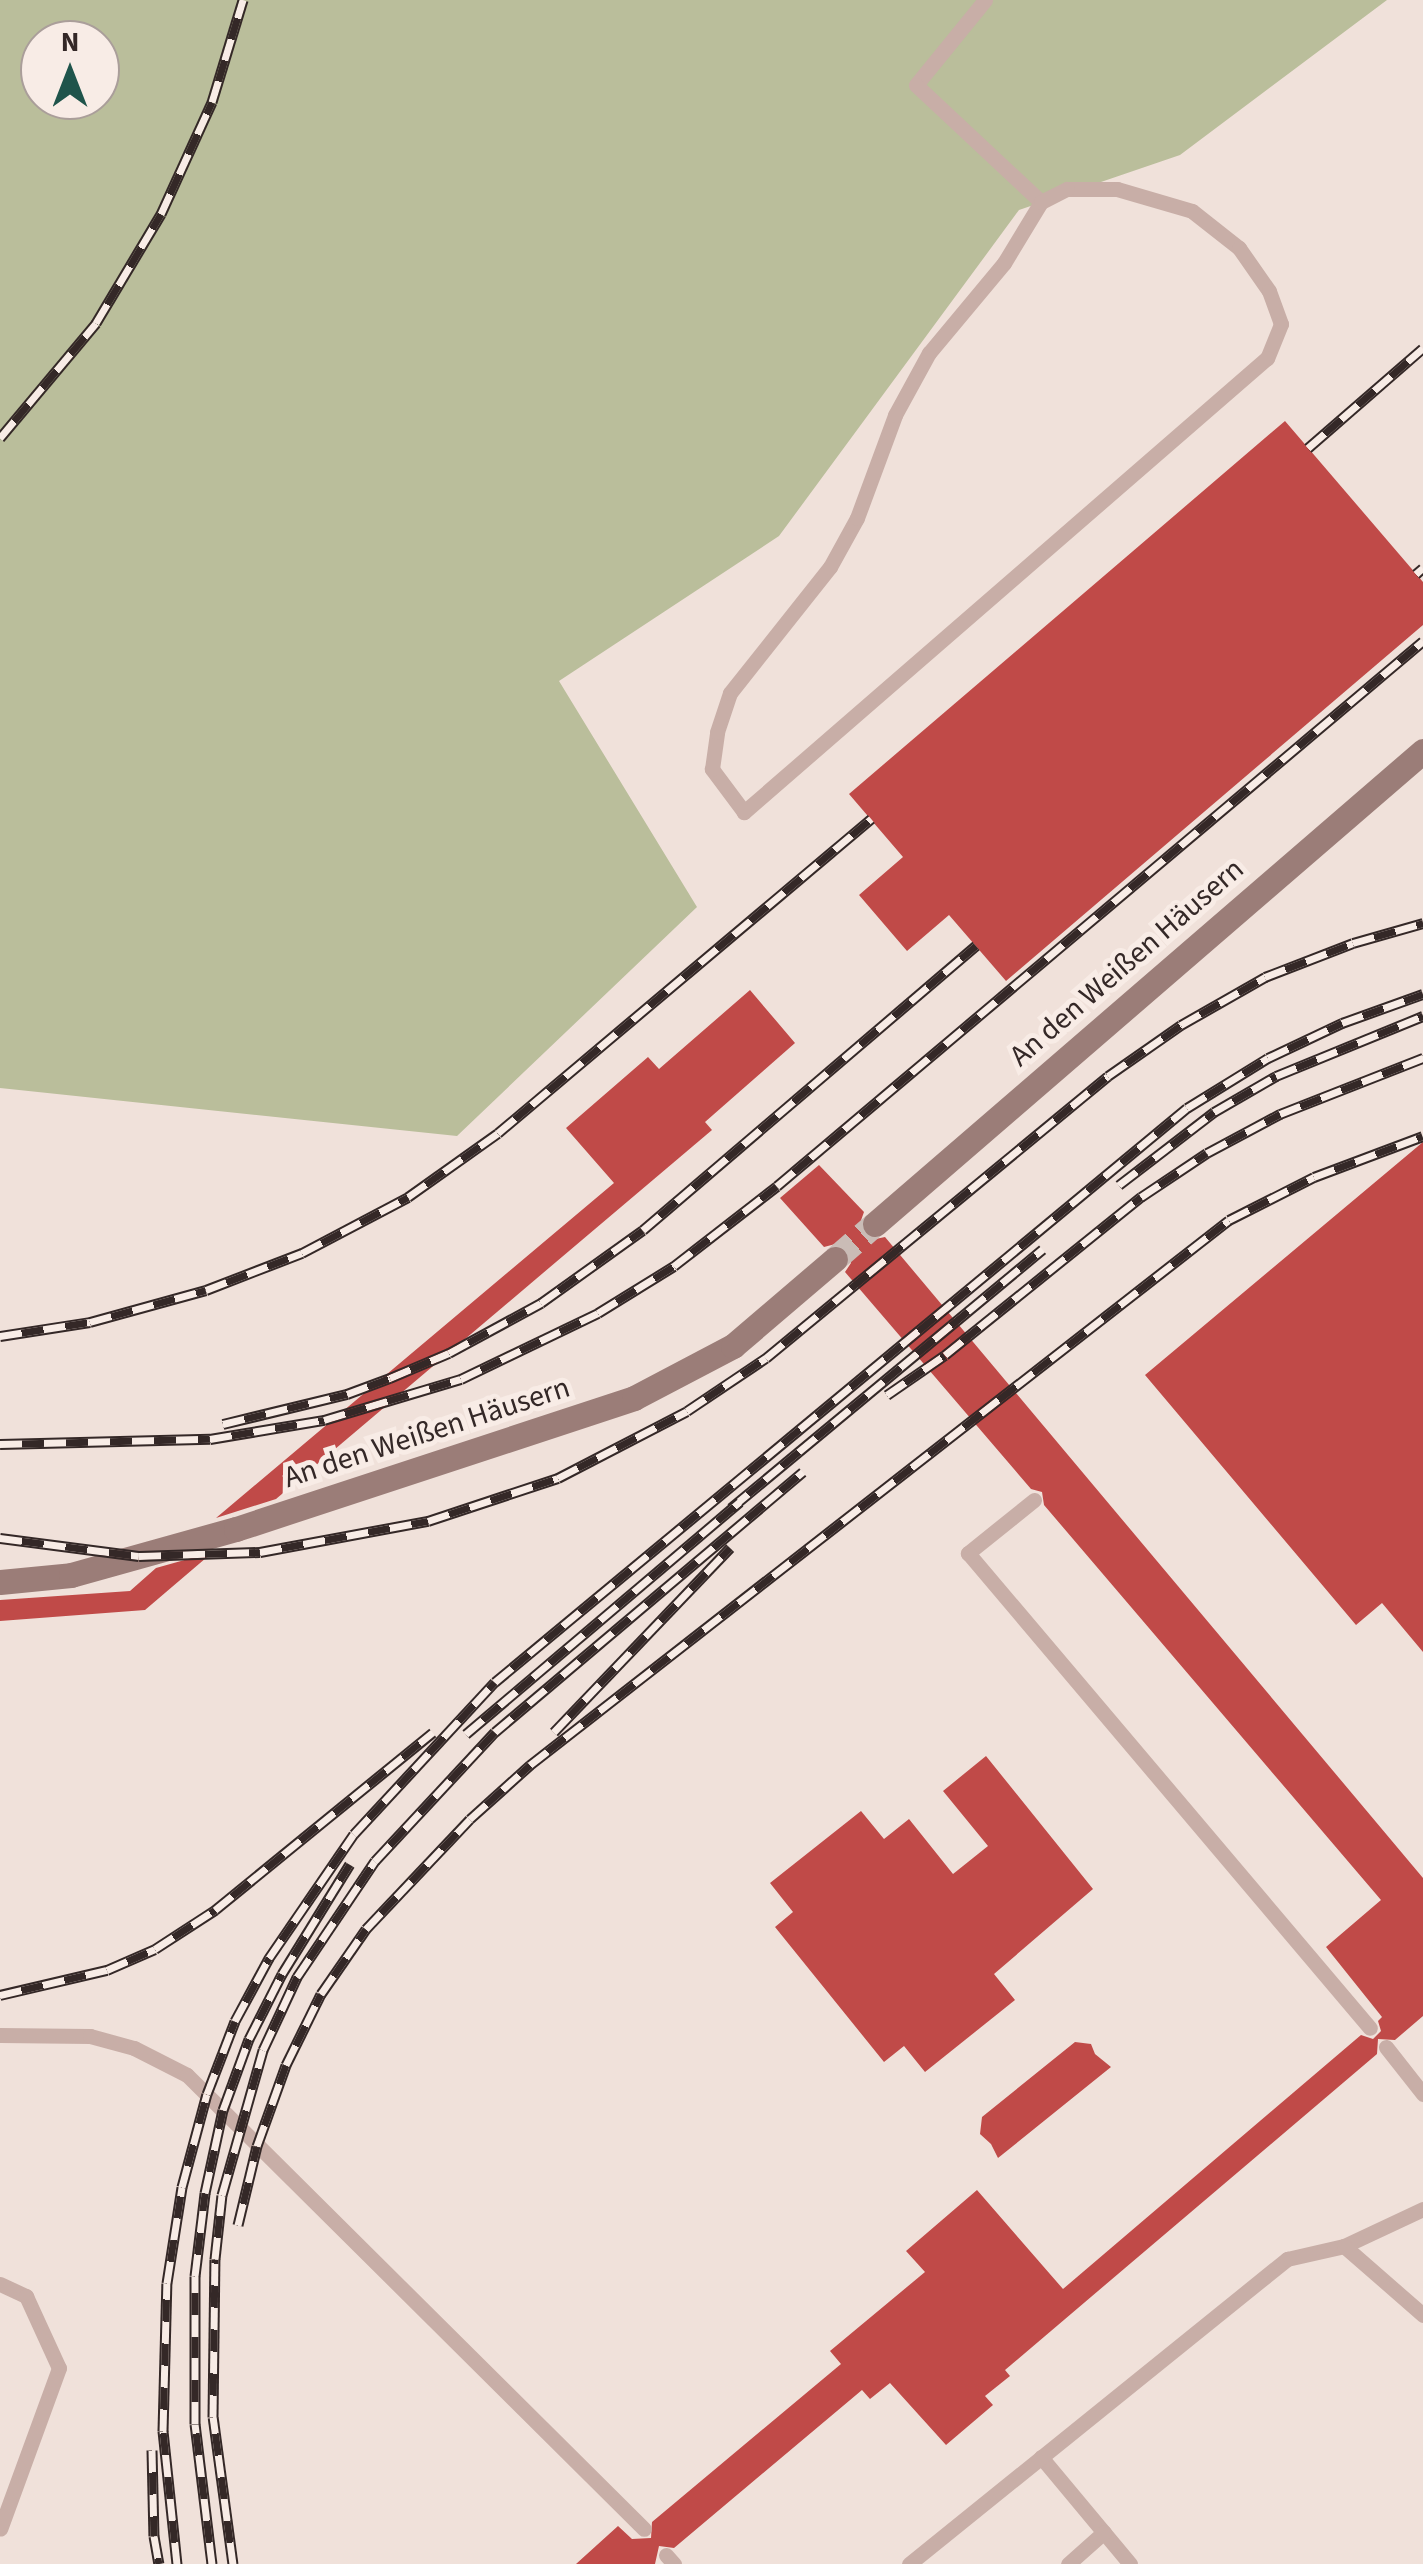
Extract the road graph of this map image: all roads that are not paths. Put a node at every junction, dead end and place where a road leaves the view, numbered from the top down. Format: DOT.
graph roads {
  1 [pos="986,0"];
  2 [pos="1041,202"];
  3 [pos="1423,752"];
  4 [pos="875,1224"];
  5 [pos="834,1259"];
  6 [pos="1034,1500"];
  7 [pos="0,1582"];
  8 [pos="1370,2028"];
  9 [pos="0,2035"];
  10 [pos="1386,2047"];
  11 [pos="1423,2094"];
  12 [pos="1423,2209"];
  13 [pos="1344,2246"];
  14 [pos="0,2284"];
  15 [pos="1423,2315"];
  16 [pos="1042,2457"];
  17 [pos="0,2529"];
  18 [pos="644,2529"];
  19 [pos="1104,2532"];
  20 [pos="909,2564"];
  21 [pos="1068,2564"];
  22 [pos="1130,2564"];
  1 -- 2 [label="lane"];
  2 -- 2 [label="lane"];
  3 -- 4 [label="street, An den Weißen Häusern"];
  5 -- 7 [label="street, An den Weißen Häusern"];
  6 -- 8 [label="lane"];
  9 -- 18 [label="lane"];
  10 -- 11 [label="lane"];
  12 -- 13 [label="lane"];
  13 -- 15 [label="lane"];
  13 -- 16 [label="lane"];
  14 -- 17 [label="lane"];
  16 -- 19 [label="lane"];
  16 -- 20 [label="lane"];
  19 -- 21 [label="lane"];
  19 -- 22 [label="lane"];
}
